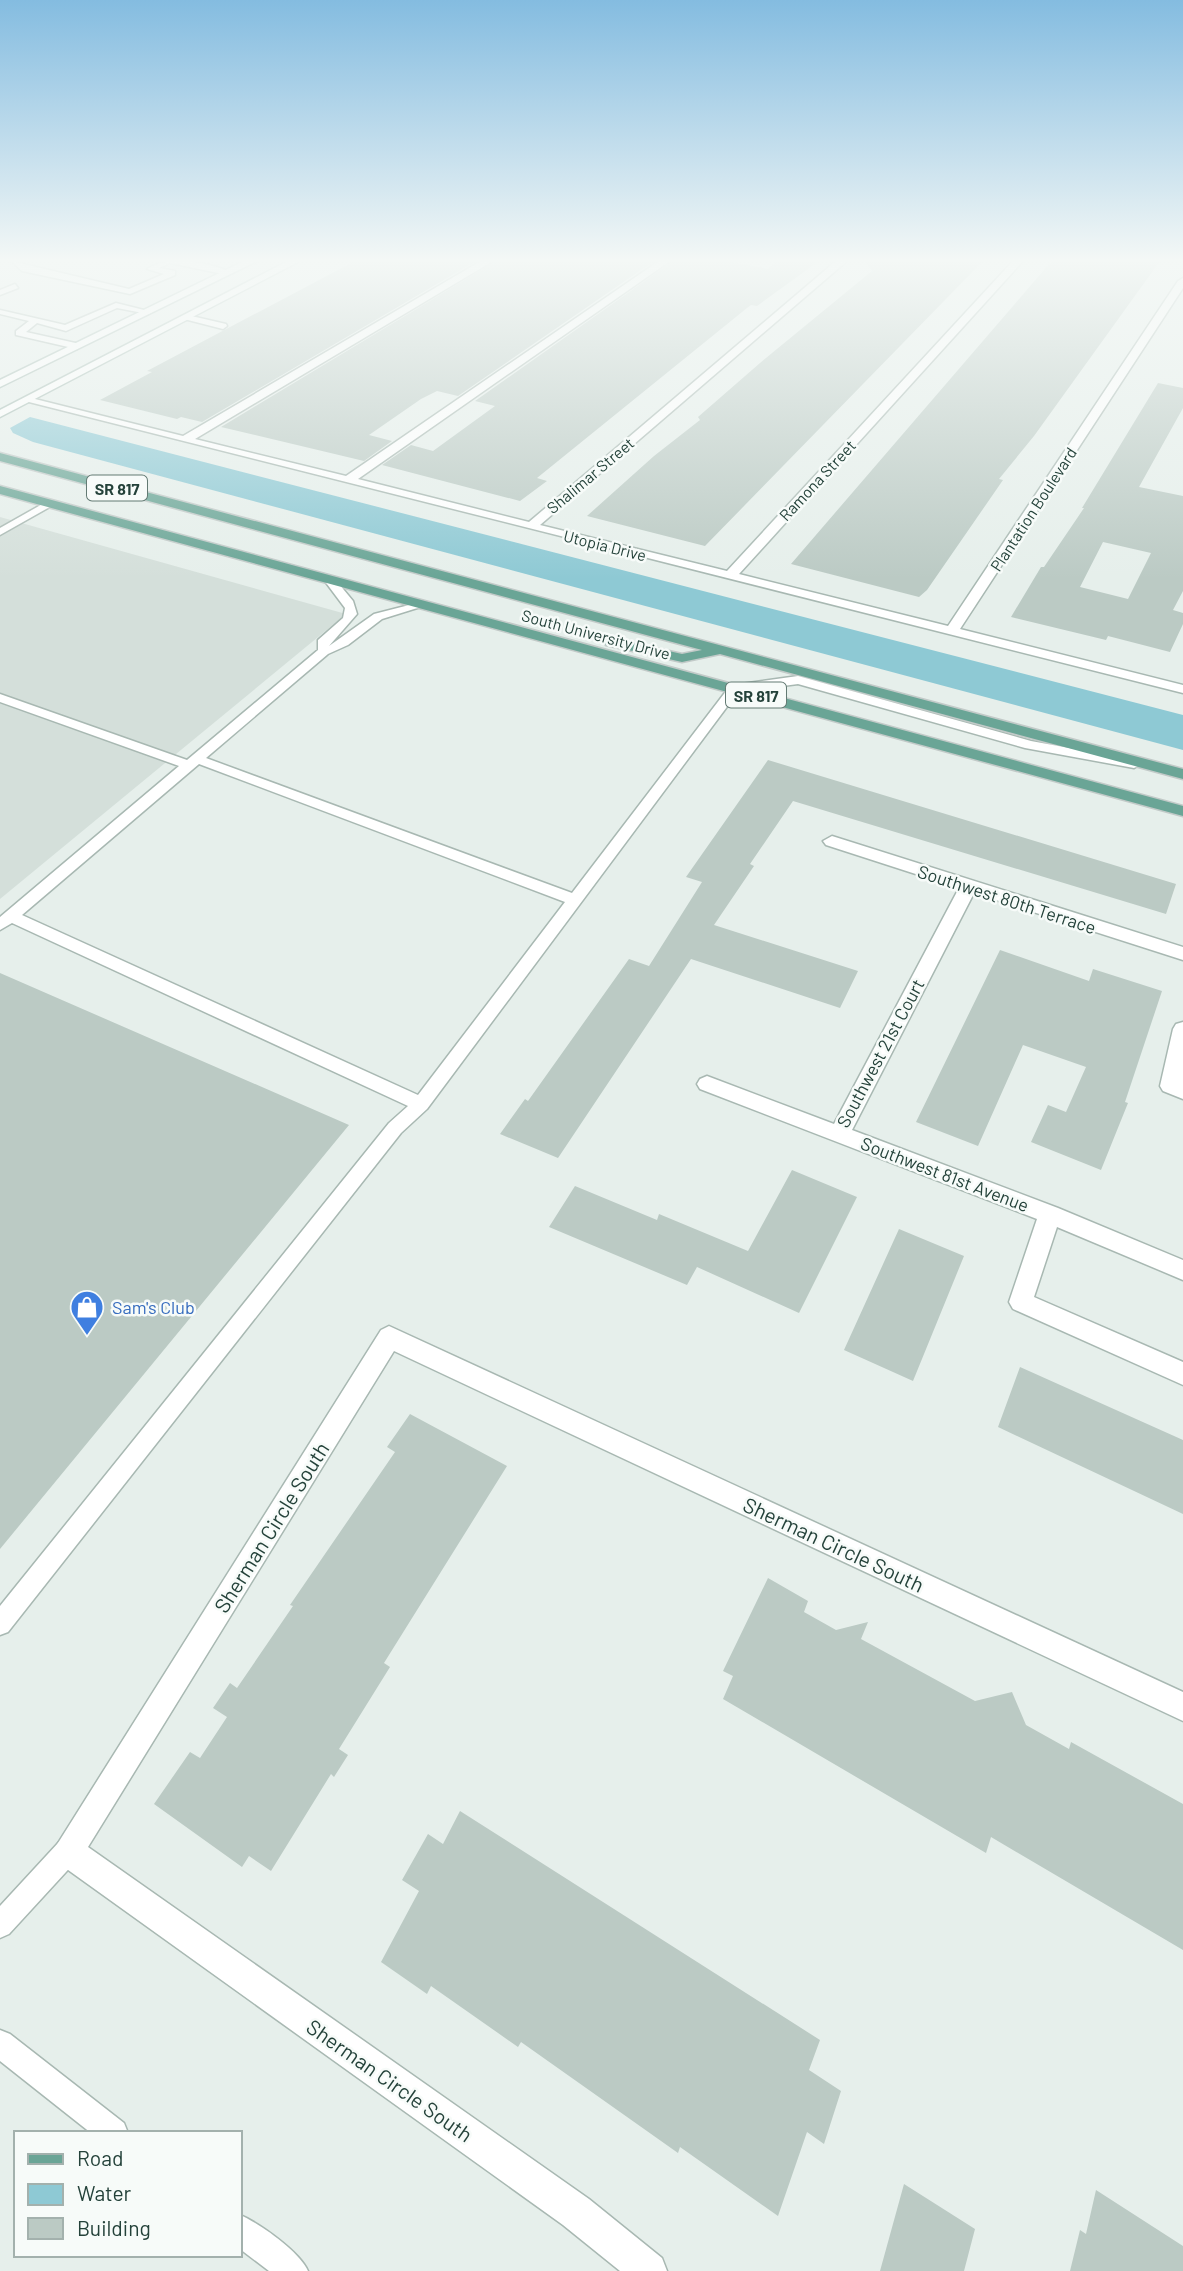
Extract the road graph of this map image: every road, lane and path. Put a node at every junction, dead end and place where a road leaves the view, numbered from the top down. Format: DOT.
graph roads {
  1 [pos="34,367"];
  2 [pos="91,367"];
  3 [pos="308,367"];
  4 [pos="512,367"];
  5 [pos="718,367"];
  6 [pos="921,367"];
  7 [pos="1126,367"];
  8 [pos="0,384"];
  9 [pos="27,400"];
  10 [pos="0,414"];
  11 [pos="186,439"];
  12 [pos="0,457"];
  13 [pos="348,480"];
  14 [pos="0,491"];
  15 [pos="50,504"];
  16 [pos="531,526"];
  17 [pos="0,532"];
  18 [pos="730,576"];
  19 [pos="330,580"];
  20 [pos="387,595"];
  21 [pos="421,605"];
  22 [pos="951,632"];
  23 [pos="720,650"];
  24 [pos="324,651"];
  25 [pos="734,689"];
  26 [pos="1183,689"];
  27 [pos="0,698"];
  28 [pos="192,762"];
  29 [pos="1178,773"];
  30 [pos="1183,811"];
  31 [pos="832,841"];
  32 [pos="968,887"];
  33 [pos="575,900"];
  34 [pos="5,920"];
  35 [pos="1183,954"];
  36 [pos="1183,1029"];
  37 [pos="708,1084"];
  38 [pos="1183,1090"];
  39 [pos="421,1104"];
  40 [pos="839,1134"];
  41 [pos="1050,1214"];
  42 [pos="1183,1270"];
  43 [pos="1183,1374"];
  44 [pos="0,1624"];
  45 [pos="1183,1707"];
  46 [pos="68,1851"];
  47 [pos="0,1925"];
  48 [pos="0,2044"];
  49 [pos="111,2131"];
  50 [pos="242,2232"];
  51 [pos="293,2271"];
  52 [pos="649,2271"];
  1 -- 8 [label="street"];
  2 -- 9 [label="street"];
  3 -- 11 [label="street"];
  4 -- 13 [label="street"];
  5 -- 16 [label="street, Shalimar Street"];
  6 -- 18 [label="street, Ramona Street"];
  7 -- 22 [label="street, Plantation Boulevard"];
  9 -- 10 [label="street"];
  9 -- 11 [label="street, Utopia Drive"];
  11 -- 13 [label="street, Utopia Drive"];
  12 -- 23 [label="main road, South University Drive / SR 817"];
  13 -- 16 [label="street, Utopia Drive"];
  14 -- 15 [label="main road, South University Drive / SR 817"];
  15 -- 17 [label="lane"];
  15 -- 19 [label="main road, South University Drive / SR 817"];
  16 -- 18 [label="street, Utopia Drive"];
  18 -- 22 [label="street, Utopia Drive"];
  19 -- 20 [label="main road, South University Drive / SR 817"];
  19 -- 24 [label="lane"];
  20 -- 21 [label="main road, South University Drive / SR 817"];
  20 -- 23 [label="main road"];
  21 -- 24 [label="lane"];
  21 -- 25 [label="main road, South University Drive / SR 817"];
  22 -- 26 [label="street, Utopia Drive"];
  23 -- 29 [label="main road, South University Drive / SR 817"];
  24 -- 28 [label="lane"];
  25 -- 29 [label="lane"];
  25 -- 30 [label="main road, South University Drive / SR 817"];
  25 -- 33 [label="lane"];
  27 -- 28 [label="lane"];
  28 -- 33 [label="lane"];
  28 -- 34 [label="lane"];
  31 -- 32 [label="street, Southwest 80th Terrace"];
  32 -- 35 [label="street, Southwest 80th Terrace"];
  32 -- 40 [label="street, Southwest 21st Court"];
  33 -- 39 [label="lane"];
  34 -- 39 [label="lane"];
  36 -- 38 [label="street"];
  37 -- 40 [label="street, Southwest 21st Court"];
  39 -- 44 [label="lane"];
  40 -- 41 [label="street, Southwest 81st Avenue"];
  41 -- 42 [label="street, Southwest 81st Avenue"];
  41 -- 43 [label="street, Southwest 81st Avenue"];
  45 -- 46 [label="street, Sherman Circle South"];
  46 -- 47 [label="lane"];
  46 -- 52 [label="street, Sherman Circle South"];
  48 -- 49 [label="lane"];
  50 -- 51 [label="lane"];
}
